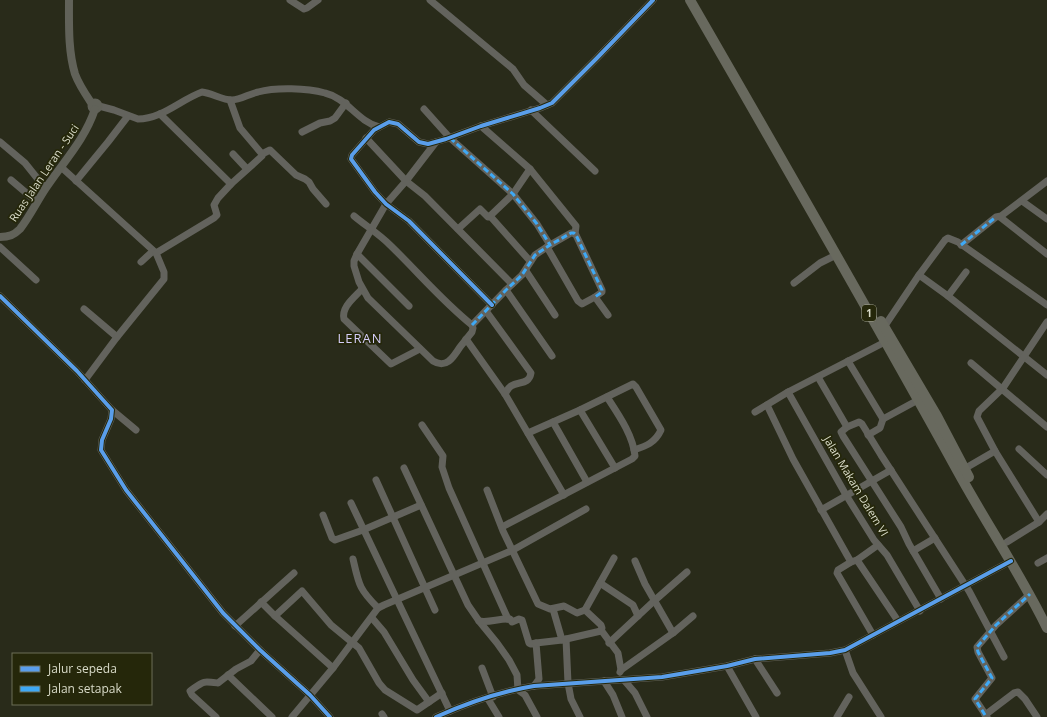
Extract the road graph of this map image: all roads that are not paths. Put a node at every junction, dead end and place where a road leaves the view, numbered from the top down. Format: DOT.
graph roads {
  1 [pos="290,0"];
  2 [pos="318,0"];
  3 [pos="430,0"];
  4 [pos="652,0"];
  5 [pos="690,0"];
  6 [pos="696,0"];
  7 [pos="67,2"];
  8 [pos="230,100"];
  9 [pos="346,103"];
  10 [pos="547,105"];
  11 [pos="95,106"];
  12 [pos="424,109"];
  13 [pos="531,110"];
  14 [pos="160,114"];
  15 [pos="128,116"];
  16 [pos="481,126"];
  17 [pos="379,127"];
  18 [pos="302,132"];
  19 [pos="366,138"];
  20 [pos="450,138"];
  21 [pos="0,142"];
  22 [pos="436,142"];
  23 [pos="233,154"];
  24 [pos="262,154"];
  25 [pos="61,167"];
  26 [pos="247,169"];
  27 [pos="530,169"];
  28 [pos="595,171"];
  29 [pos="11,180"];
  30 [pos="76,181"];
  31 [pos="406,181"];
  32 [pos="1047,181"];
  33 [pos="231,184"];
  34 [pos="45,188"];
  35 [pos="513,194"];
  36 [pos="1022,201"];
  37 [pos="37,202"];
  38 [pos="326,204"];
  39 [pos="386,204"];
  40 [pos="354,216"];
  41 [pos="490,216"];
  42 [pos="1000,217"];
  43 [pos="1047,219"];
  44 [pos="372,228"];
  45 [pos="458,229"];
  46 [pos="575,234"];
  47 [pos="0,236"];
  48 [pos="957,242"];
  49 [pos="549,246"];
  50 [pos="0,247"];
  51 [pos="155,252"];
  52 [pos="839,253"];
  53 [pos="357,254"];
  54 [pos="1047,254"];
  55 [pos="530,261"];
  56 [pos="141,262"];
  57 [pos="526,271"];
  58 [pos="966,272"];
  59 [pos="922,277"];
  60 [pos="36,280"];
  61 [pos="794,283"];
  62 [pos="512,284"];
  63 [pos="362,289"];
  64 [pos="506,290"];
  65 [pos="0,296"];
  66 [pos="948,296"];
  67 [pos="595,297"];
  68 [pos="492,305"];
  69 [pos="1047,305"];
  70 [pos="409,306"];
  71 [pos="84,309"];
  72 [pos="486,311"];
  73 [pos="555,315"];
  74 [pos="608,315"];
  75 [pos="1047,322"];
  76 [pos="472,325"];
  77 [pos="884,327"];
  78 [pos="117,337"];
  79 [pos="466,339"];
  80 [pos="885,342"];
  81 [pos="420,349"];
  82 [pos="552,356"];
  83 [pos="1024,357"];
  84 [pos="848,361"];
  85 [pos="971,363"];
  86 [pos="1047,375"];
  87 [pos="818,377"];
  88 [pos="85,380"];
  89 [pos="1003,388"];
  90 [pos="788,392"];
  91 [pos="505,394"];
  92 [pos="607,397"];
  93 [pos="918,400"];
  94 [pos="767,405"];
  95 [pos="112,410"];
  96 [pos="580,410"];
  97 [pos="754,412"];
  98 [pos="883,419"];
  99 [pos="553,422"];
  100 [pos="422,425"];
  101 [pos="847,427"];
  102 [pos="1047,427"];
  103 [pos="136,430"];
  104 [pos="528,433"];
  105 [pos="868,435"];
  106 [pos="1019,449"];
  107 [pos="634,450"];
  108 [pos="996,451"];
  109 [pos="969,467"];
  110 [pos="404,468"];
  111 [pos="615,468"];
  112 [pos="891,470"];
  113 [pos="1047,476"];
  114 [pos="376,480"];
  115 [pos="871,481"];
  116 [pos="587,482"];
  117 [pos="487,490"];
  118 [pos="564,495"];
  119 [pos="846,495"];
  120 [pos="351,503"];
  121 [pos="421,505"];
  122 [pos="586,509"];
  123 [pos="821,510"];
  124 [pos="323,515"];
  125 [pos="393,517"];
  126 [pos="1044,519"];
  127 [pos="502,527"];
  128 [pos="363,530"];
  129 [pos="935,538"];
  130 [pos="1011,539"];
  131 [pos="878,545"];
  132 [pos="512,550"];
  133 [pos="913,551"];
  134 [pos="614,558"];
  135 [pos="1047,558"];
  136 [pos="353,559"];
  137 [pos="635,561"];
  138 [pos="854,561"];
  139 [pos="1011,561"];
  140 [pos="483,563"];
  141 [pos="1038,563"];
  142 [pos="687,572"];
  143 [pos="294,573"];
  144 [pos="454,575"];
  145 [pos="600,583"];
  146 [pos="965,586"];
  147 [pos="425,587"];
  148 [pos="1030,594"];
  149 [pos="940,599"];
  150 [pos="397,600"];
  151 [pos="654,601"];
  152 [pos="261,602"];
  153 [pos="378,608"];
  154 [pos="553,609"];
  155 [pos="436,610"];
  156 [pos="585,610"];
  157 [pos="920,611"];
  158 [pos="1047,614"];
  159 [pos="275,616"];
  160 [pos="638,616"];
  161 [pos="693,616"];
  162 [pos="372,618"];
  163 [pos="508,619"];
  164 [pos="479,621"];
  165 [pos="898,621"];
  166 [pos="236,626"];
  167 [pos="1047,628"];
  168 [pos="601,630"];
  169 [pos="990,632"];
  170 [pos="673,633"];
  171 [pos="873,635"];
  172 [pos="564,640"];
  173 [pos="352,642"];
  174 [pos="536,643"];
  175 [pos="609,643"];
  176 [pos="260,650"];
  177 [pos="845,650"];
  178 [pos="1004,657"];
  179 [pos="755,659"];
  180 [pos="727,666"];
  181 [pos="333,668"];
  182 [pos="482,668"];
  183 [pos="621,670"];
  184 [pos="228,675"];
  185 [pos="615,680"];
  186 [pos="624,680"];
  187 [pos="604,681"];
  188 [pos="568,683"];
  189 [pos="534,686"];
  190 [pos="518,690"];
  191 [pos="777,693"];
  192 [pos="442,694"];
  193 [pos="310,695"];
  194 [pos="850,697"];
  195 [pos="491,698"];
  196 [pos="429,702"];
  197 [pos="448,714"];
  198 [pos="986,716"];
  199 [pos="216,717"];
  200 [pos="272,717"];
  201 [pos="292,717"];
  202 [pos="330,717"];
  203 [pos="436,717"];
  204 [pos="499,717"];
  205 [pos="537,717"];
  206 [pos="580,717"];
  207 [pos="622,717"];
  208 [pos="647,717"];
  209 [pos="756,717"];
  210 [pos="835,717"];
  211 [pos="882,717"];
  212 [pos="1037,717"];
  1 -- 2 [label="street"];
  3 -- 10 [label="street"];
  4 -- 10 [label="street"];
  5 -- 52 [label="highway, 1"];
  6 -- 52 [label="highway, 1"];
  7 -- 11 [label="main road"];
  8 -- 9 [label="street"];
  8 -- 14 [label="street"];
  8 -- 24 [label="street"];
  9 -- 17 [label="street"];
  9 -- 18 [label="street"];
  10 -- 13 [label="street"];
  11 -- 15 [label="street"];
  11 -- 25 [label="main road, Ruas Jalan Leran - Suci"];
  12 -- 20 [label="street"];
  13 -- 16 [label="street"];
  13 -- 28 [label="street"];
  14 -- 15 [label="street"];
  14 -- 33 [label="street"];
  15 -- 30 [label="street"];
  16 -- 20 [label="street"];
  16 -- 27 [label="street"];
  17 -- 19 [label="street"];
  17 -- 22 [label="street"];
  19 -- 31 [label="street"];
  19 -- 39 [label="street"];
  20 -- 22 [label="street"];
  20 -- 35 [label="street"];
  21 -- 34 [label="street"];
  22 -- 31 [label="street"];
  23 -- 26 [label="street"];
  24 -- 26 [label="street"];
  24 -- 38 [label="street"];
  25 -- 30 [label="street"];
  25 -- 34 [label="main road, Ruas Jalan Leran - Suci"];
  26 -- 33 [label="street"];
  27 -- 35 [label="street"];
  27 -- 46 [label="street"];
  29 -- 37 [label="street"];
  30 -- 51 [label="street"];
  31 -- 39 [label="street"];
  31 -- 45 [label="street"];
  32 -- 36 [label="street"];
  33 -- 51 [label="street"];
  34 -- 37 [label="main road, Ruas Jalan Leran - Suci"];
  35 -- 41 [label="street"];
  35 -- 49 [label="street"];
  36 -- 42 [label="street"];
  36 -- 43 [label="street"];
  37 -- 47 [label="main road, Ruas Jalan Leran - Suci"];
  39 -- 44 [label="street"];
  39 -- 68 [label="street"];
  40 -- 44 [label="street"];
  41 -- 45 [label="street"];
  41 -- 55 [label="street"];
  42 -- 48 [label="street"];
  42 -- 54 [label="street"];
  44 -- 53 [label="street"];
  44 -- 76 [label="street"];
  45 -- 62 [label="street"];
  46 -- 49 [label="street"];
  46 -- 67 [label="street"];
  48 -- 59 [label="street"];
  48 -- 69 [label="street"];
  49 -- 55 [label="street"];
  49 -- 67 [label="street"];
  50 -- 60 [label="street"];
  51 -- 56 [label="street"];
  51 -- 78 [label="street"];
  52 -- 61 [label="street"];
  52 -- 77 [label="highway, 1"];
  52 -- 80 [label="highway, 1"];
  53 -- 63 [label="street"];
  53 -- 70 [label="street"];
  55 -- 57 [label="street"];
  57 -- 62 [label="street"];
  57 -- 73 [label="street"];
  58 -- 66 [label="street"];
  59 -- 66 [label="street"];
  59 -- 77 [label="street"];
  62 -- 64 [label="street"];
  63 -- 81 [label="street"];
  63 -- 81 [label="street"];
  64 -- 68 [label="street"];
  64 -- 82 [label="street"];
  65 -- 88 [label="street"];
  66 -- 83 [label="street"];
  67 -- 74 [label="street"];
  68 -- 72 [label="street"];
  71 -- 78 [label="street"];
  72 -- 76 [label="street"];
  72 -- 91 [label="street"];
  75 -- 83 [label="street"];
  76 -- 79 [label="street"];
  77 -- 109 [label="highway, 1"];
  78 -- 88 [label="street"];
  79 -- 81 [label="street"];
  79 -- 91 [label="street"];
  80 -- 84 [label="street"];
  80 -- 93 [label="highway, 1"];
  83 -- 86 [label="street"];
  83 -- 89 [label="street"];
  84 -- 87 [label="street"];
  84 -- 98 [label="street"];
  85 -- 89 [label="street"];
  87 -- 90 [label="street"];
  87 -- 101 [label="street"];
  88 -- 95 [label="street"];
  89 -- 102 [label="street"];
  89 -- 108 [label="street"];
  90 -- 94 [label="street"];
  90 -- 119 [label="street, Jalan Makam Dalem VI"];
  91 -- 104 [label="street"];
  92 -- 96 [label="street"];
  92 -- 107 [label="street"];
  92 -- 107 [label="street"];
  93 -- 98 [label="street"];
  93 -- 139 [label="highway, 1"];
  94 -- 97 [label="street"];
  94 -- 123 [label="street"];
  95 -- 103 [label="street"];
  95 -- 166 [label="street"];
  96 -- 99 [label="street"];
  96 -- 111 [label="street"];
  98 -- 105 [label="street"];
  99 -- 104 [label="street"];
  99 -- 116 [label="street"];
  100 -- 140 [label="street"];
  101 -- 105 [label="street"];
  101 -- 115 [label="street"];
  104 -- 118 [label="street"];
  105 -- 112 [label="street"];
  106 -- 113 [label="street"];
  107 -- 111 [label="street"];
  108 -- 109 [label="street"];
  108 -- 126 [label="street"];
  109 -- 130 [label="highway, 1"];
  110 -- 121 [label="street"];
  111 -- 116 [label="street"];
  112 -- 115 [label="street"];
  112 -- 129 [label="street"];
  114 -- 125 [label="street"];
  115 -- 119 [label="street"];
  115 -- 133 [label="street"];
  116 -- 118 [label="street"];
  117 -- 127 [label="street"];
  118 -- 127 [label="street"];
  119 -- 123 [label="street"];
  119 -- 131 [label="street, Jalan Makam Dalem VI"];
  120 -- 128 [label="street"];
  121 -- 125 [label="street"];
  121 -- 144 [label="street"];
  122 -- 132 [label="street"];
  123 -- 138 [label="street"];
  124 -- 128 [label="street"];
  125 -- 128 [label="street"];
  125 -- 147 [label="street"];
  126 -- 130 [label="street"];
  127 -- 132 [label="street"];
  128 -- 150 [label="street"];
  129 -- 133 [label="street"];
  129 -- 146 [label="street"];
  130 -- 158 [label="highway, 1"];
  131 -- 138 [label="street"];
  131 -- 157 [label="street, Jalan Makam Dalem VI"];
  132 -- 140 [label="street"];
  132 -- 154 [label="street"];
  133 -- 149 [label="street"];
  134 -- 145 [label="street"];
  135 -- 141 [label="street"];
  136 -- 153 [label="street"];
  137 -- 151 [label="street"];
  138 -- 165 [label="street"];
  138 -- 171 [label="street"];
  139 -- 146 [label="street"];
  139 -- 148 [label="highway, 1"];
  140 -- 144 [label="street"];
  140 -- 163 [label="street"];
  142 -- 151 [label="street"];
  143 -- 152 [label="street"];
  144 -- 147 [label="street"];
  144 -- 164 [label="street"];
  145 -- 156 [label="street"];
  145 -- 160 [label="street"];
  146 -- 149 [label="street"];
  146 -- 169 [label="street"];
  147 -- 150 [label="street"];
  147 -- 155 [label="street"];
  148 -- 167 [label="highway, 1"];
  148 -- 169 [label="street"];
  149 -- 157 [label="street"];
  150 -- 153 [label="street"];
  150 -- 192 [label="street"];
  151 -- 160 [label="street"];
  151 -- 170 [label="street"];
  152 -- 159 [label="street"];
  152 -- 166 [label="street"];
  153 -- 162 [label="street"];
  154 -- 156 [label="street"];
  154 -- 172 [label="street"];
  156 -- 168 [label="street"];
  157 -- 165 [label="street"];
  159 -- 173 [label="street"];
  159 -- 181 [label="street"];
  160 -- 175 [label="street"];
  161 -- 170 [label="street"];
  162 -- 173 [label="street"];
  162 -- 196 [label="street"];
  163 -- 164 [label="street"];
  163 -- 174 [label="street"];
  164 -- 190 [label="street"];
  165 -- 171 [label="street"];
  166 -- 176 [label="street"];
  168 -- 172 [label="street"];
  168 -- 175 [label="street"];
  169 -- 178 [label="street"];
  169 -- 198 [label="street"];
  170 -- 183 [label="street"];
  171 -- 177 [label="street"];
  172 -- 174 [label="street"];
  172 -- 188 [label="street"];
  173 -- 181 [label="street"];
  173 -- 196 [label="street"];
  174 -- 189 [label="street"];
  175 -- 183 [label="street"];
  176 -- 184 [label="street"];
  176 -- 193 [label="street"];
  177 -- 179 [label="street"];
  177 -- 211 [label="street"];
  179 -- 180 [label="street"];
  179 -- 191 [label="street"];
  180 -- 186 [label="street"];
  180 -- 209 [label="street"];
  181 -- 193 [label="street"];
  182 -- 195 [label="street"];
  183 -- 185 [label="street"];
  184 -- 199 [label="street"];
  184 -- 200 [label="street"];
  185 -- 186 [label="street"];
  185 -- 187 [label="street"];
  186 -- 208 [label="street"];
  187 -- 188 [label="street"];
  187 -- 207 [label="street"];
  188 -- 189 [label="street"];
  188 -- 206 [label="street"];
  189 -- 190 [label="street"];
  190 -- 195 [label="street"];
  190 -- 205 [label="street"];
  192 -- 196 [label="street"];
  192 -- 197 [label="street"];
  193 -- 201 [label="street"];
  193 -- 202 [label="street"];
  194 -- 210 [label="street"];
  195 -- 197 [label="street"];
  195 -- 204 [label="street"];
  197 -- 203 [label="street"];
  198 -- 212 [label="street"];
}
